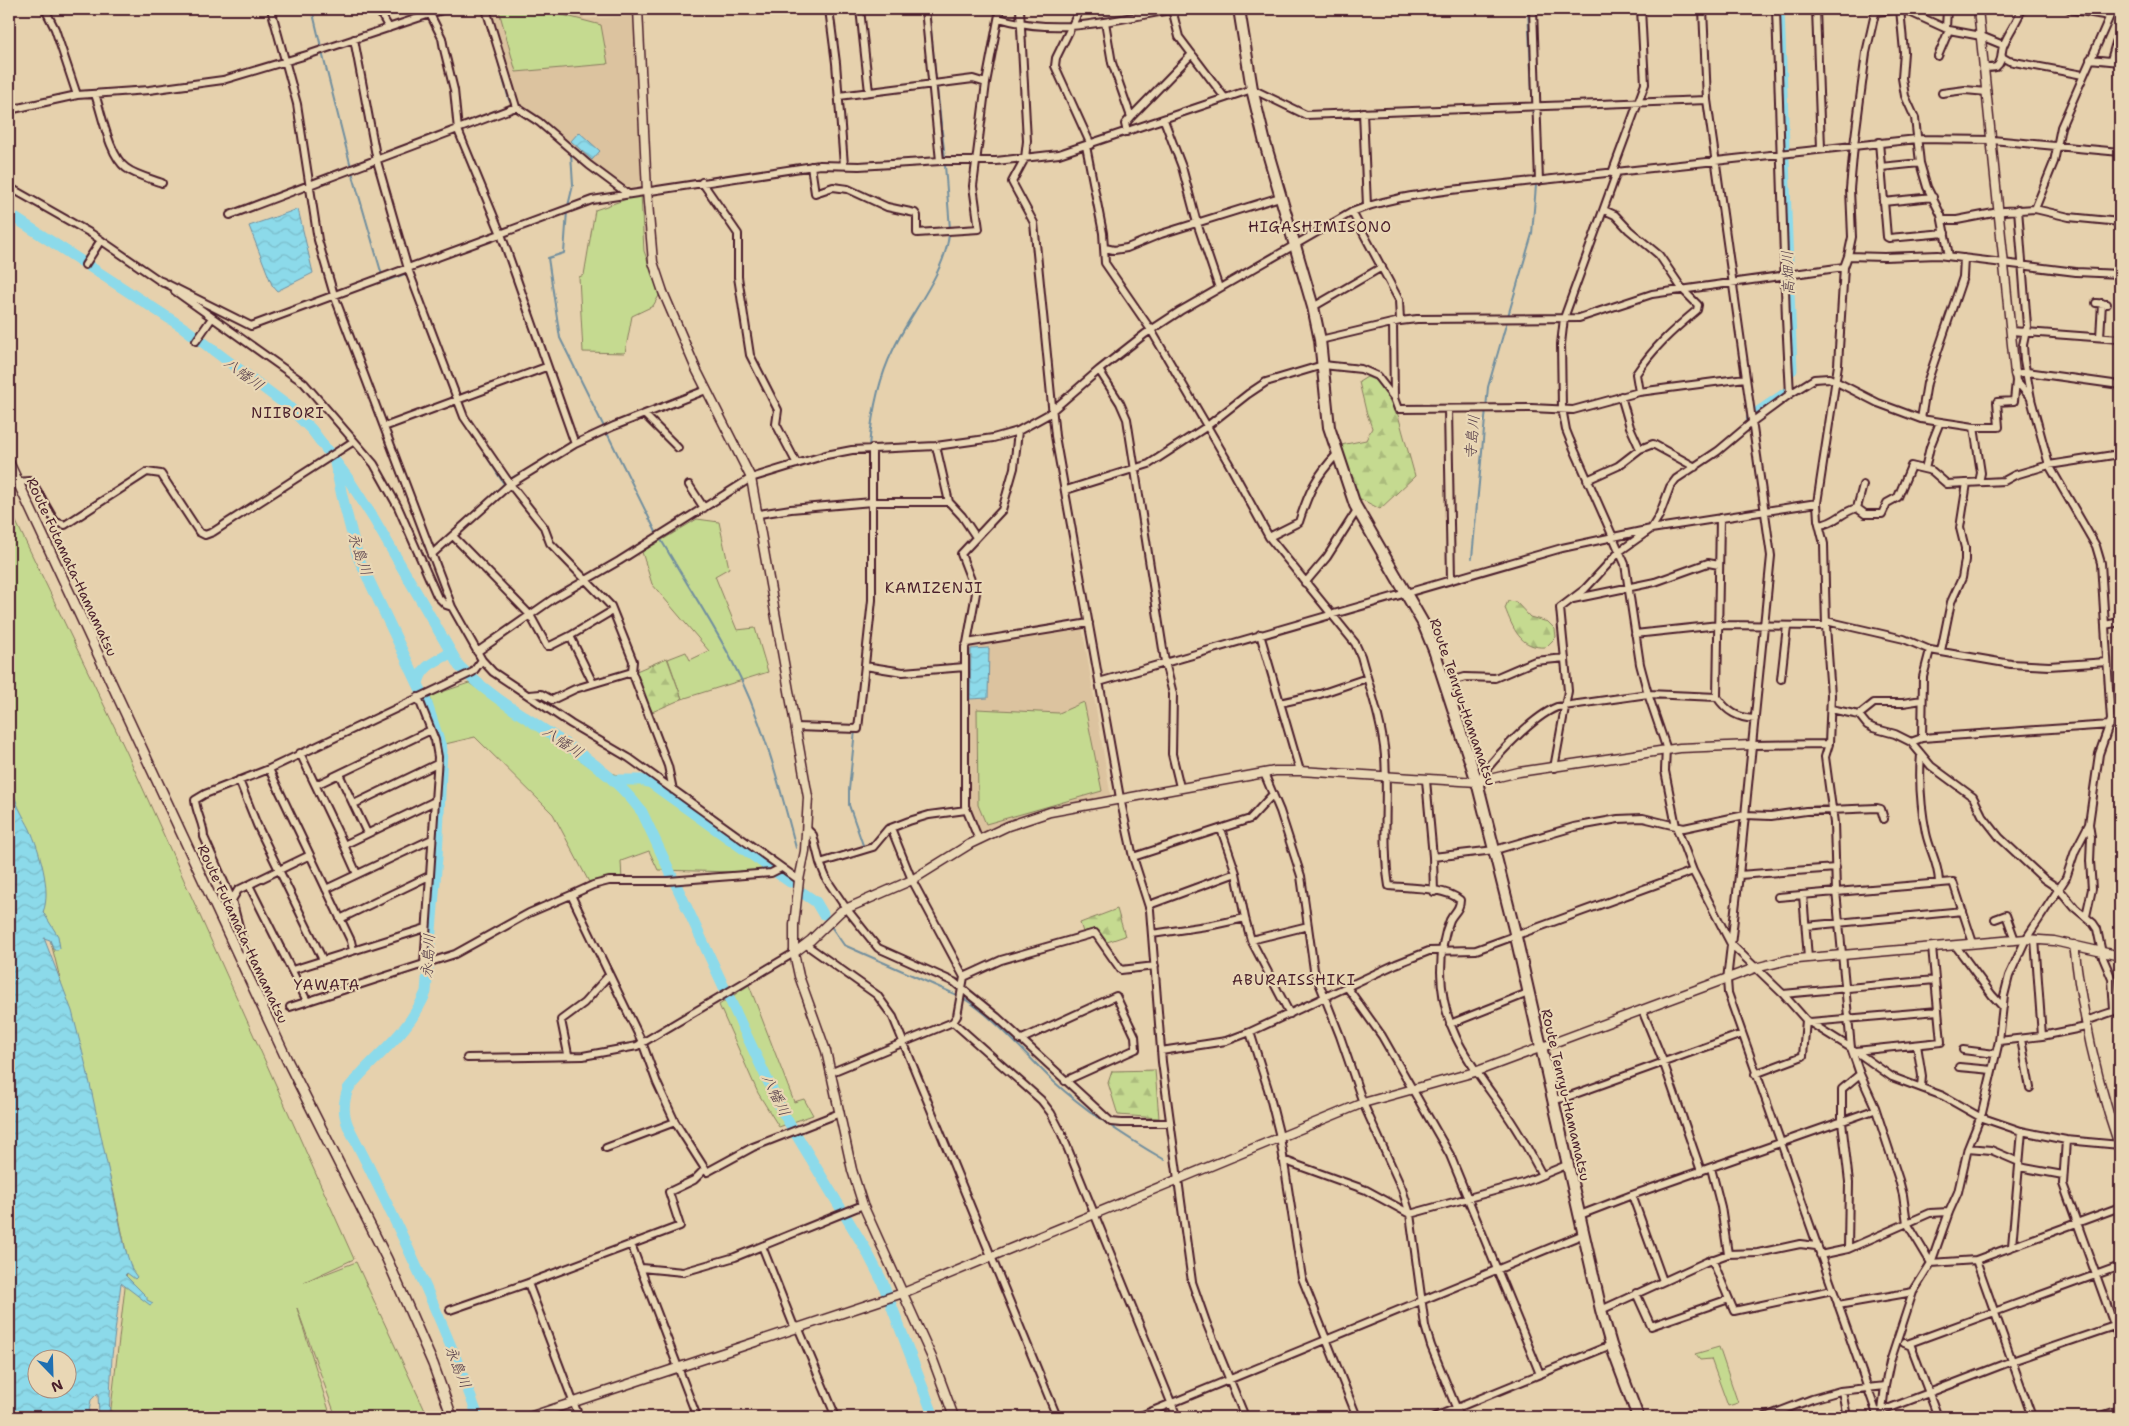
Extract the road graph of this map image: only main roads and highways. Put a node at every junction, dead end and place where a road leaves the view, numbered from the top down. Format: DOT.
graph roads {
  1 [pos="1239,9"];
  2 [pos="9,463"];
  3 [pos="2120,1412"];
  4 [pos="452,1417"];
  5 [pos="1638,1417"];
  6 [pos="2105,1417"];
  1 -- 5 [label="main road, Route Tenryu-Hamamatsu"];
  2 -- 4 [label="main road, Route Futamata-Hamamatsu"];
  3 -- 6 [label="main road"];
}
